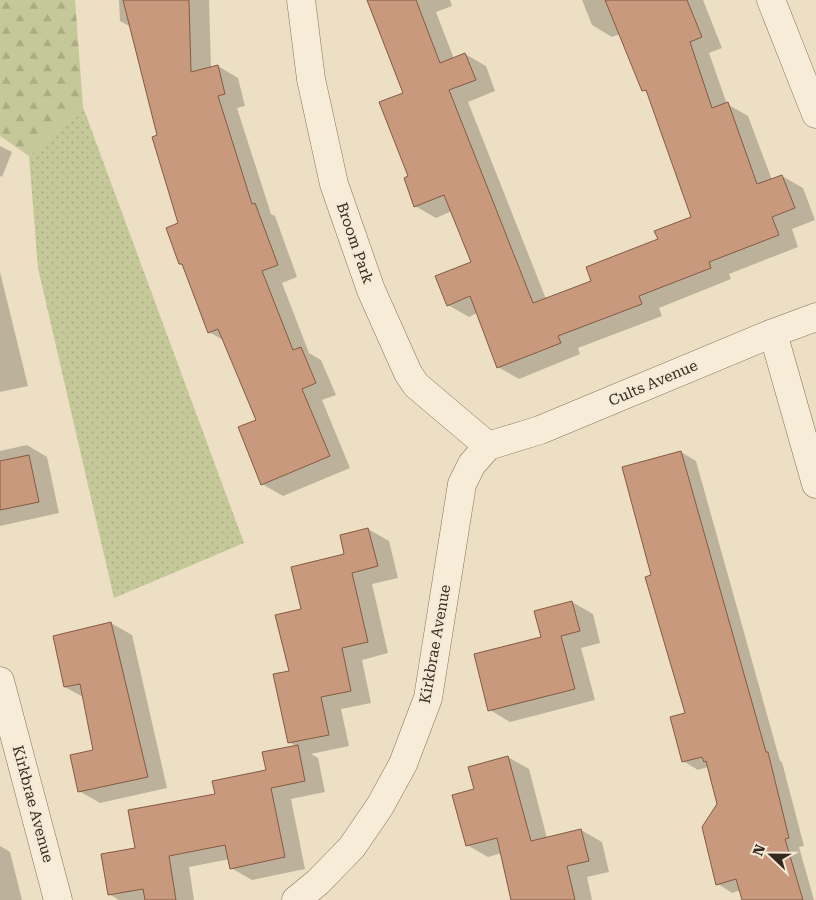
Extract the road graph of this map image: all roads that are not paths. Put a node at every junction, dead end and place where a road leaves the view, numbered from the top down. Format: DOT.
graph roads {
  1 [pos="301,0"];
  2 [pos="771,0"];
  3 [pos="816,114"];
  4 [pos="816,317"];
  5 [pos="773,333"];
  6 [pos="488,446"];
  7 [pos="816,484"];
  8 [pos="0,681"];
  9 [pos="58,900"];
  10 [pos="296,900"];
  1 -- 6 [label="street, Broom Park"];
  2 -- 3 [label="street"];
  4 -- 5 [label="street, Cults Avenue"];
  5 -- 6 [label="street, Cults Avenue"];
  5 -- 7 [label="street"];
  6 -- 10 [label="street, Kirkbrae Avenue"];
  8 -- 9 [label="street, Kirkbrae Avenue"];
}
